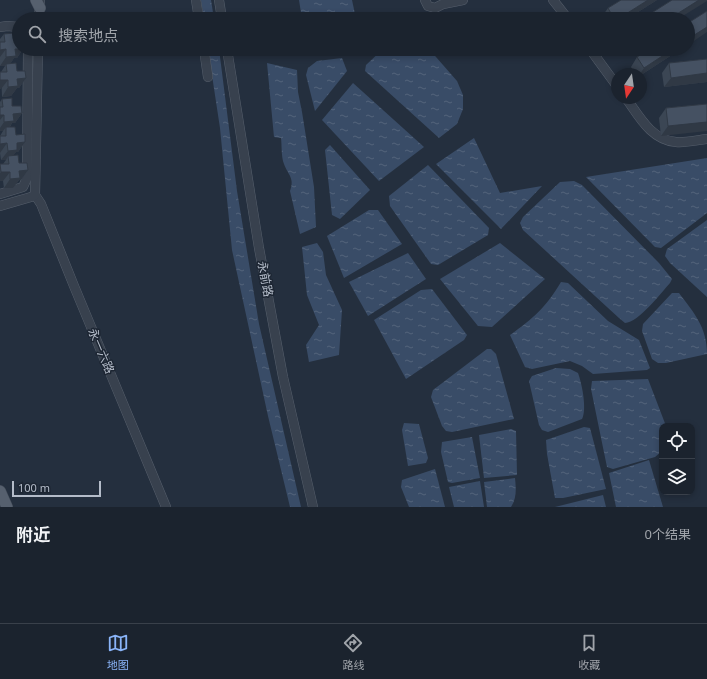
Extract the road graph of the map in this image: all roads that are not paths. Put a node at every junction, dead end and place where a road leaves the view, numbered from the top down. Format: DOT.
graph roads {
  1 [pos="196,0"];
  2 [pos="219,0"];
  3 [pos="425,0"];
  4 [pos="463,0"];
  5 [pos="553,0"];
  6 [pos="442,2"];
  7 [pos="198,12"];
  8 [pos="221,12"];
  9 [pos="562,12"];
  10 [pos="12,26"];
  11 [pos="0,27"];
  12 [pos="28,56"];
  13 [pos="38,56"];
  14 [pos="205,56"];
  15 [pos="228,56"];
  16 [pos="595,56"];
  17 [pos="208,78"];
  18 [pos="611,78"];
  19 [pos="630,104"];
  20 [pos="707,139"];
  21 [pos="0,194"];
  22 [pos="35,195"];
  23 [pos="0,206"];
  24 [pos="0,492"];
  25 [pos="7,507"];
  26 [pos="166,507"];
  27 [pos="313,507"];
  1 -- 7 [label="street"];
  2 -- 8 [label="street"];
  3 -- 6 [label="street"];
  4 -- 6 [label="street"];
  5 -- 9 [label="street"];
  10 -- 11 [label="street"];
  12 -- 21 [label="street"];
  13 -- 22 [label="street"];
  14 -- 17 [label="street"];
  15 -- 27 [label="street, 永前路"];
  16 -- 18 [label="street"];
  19 -- 20 [label="street"];
  22 -- 23 [label="street"];
  22 -- 26 [label="street, 永一六路"];
  24 -- 25 [label="main road"];
}
